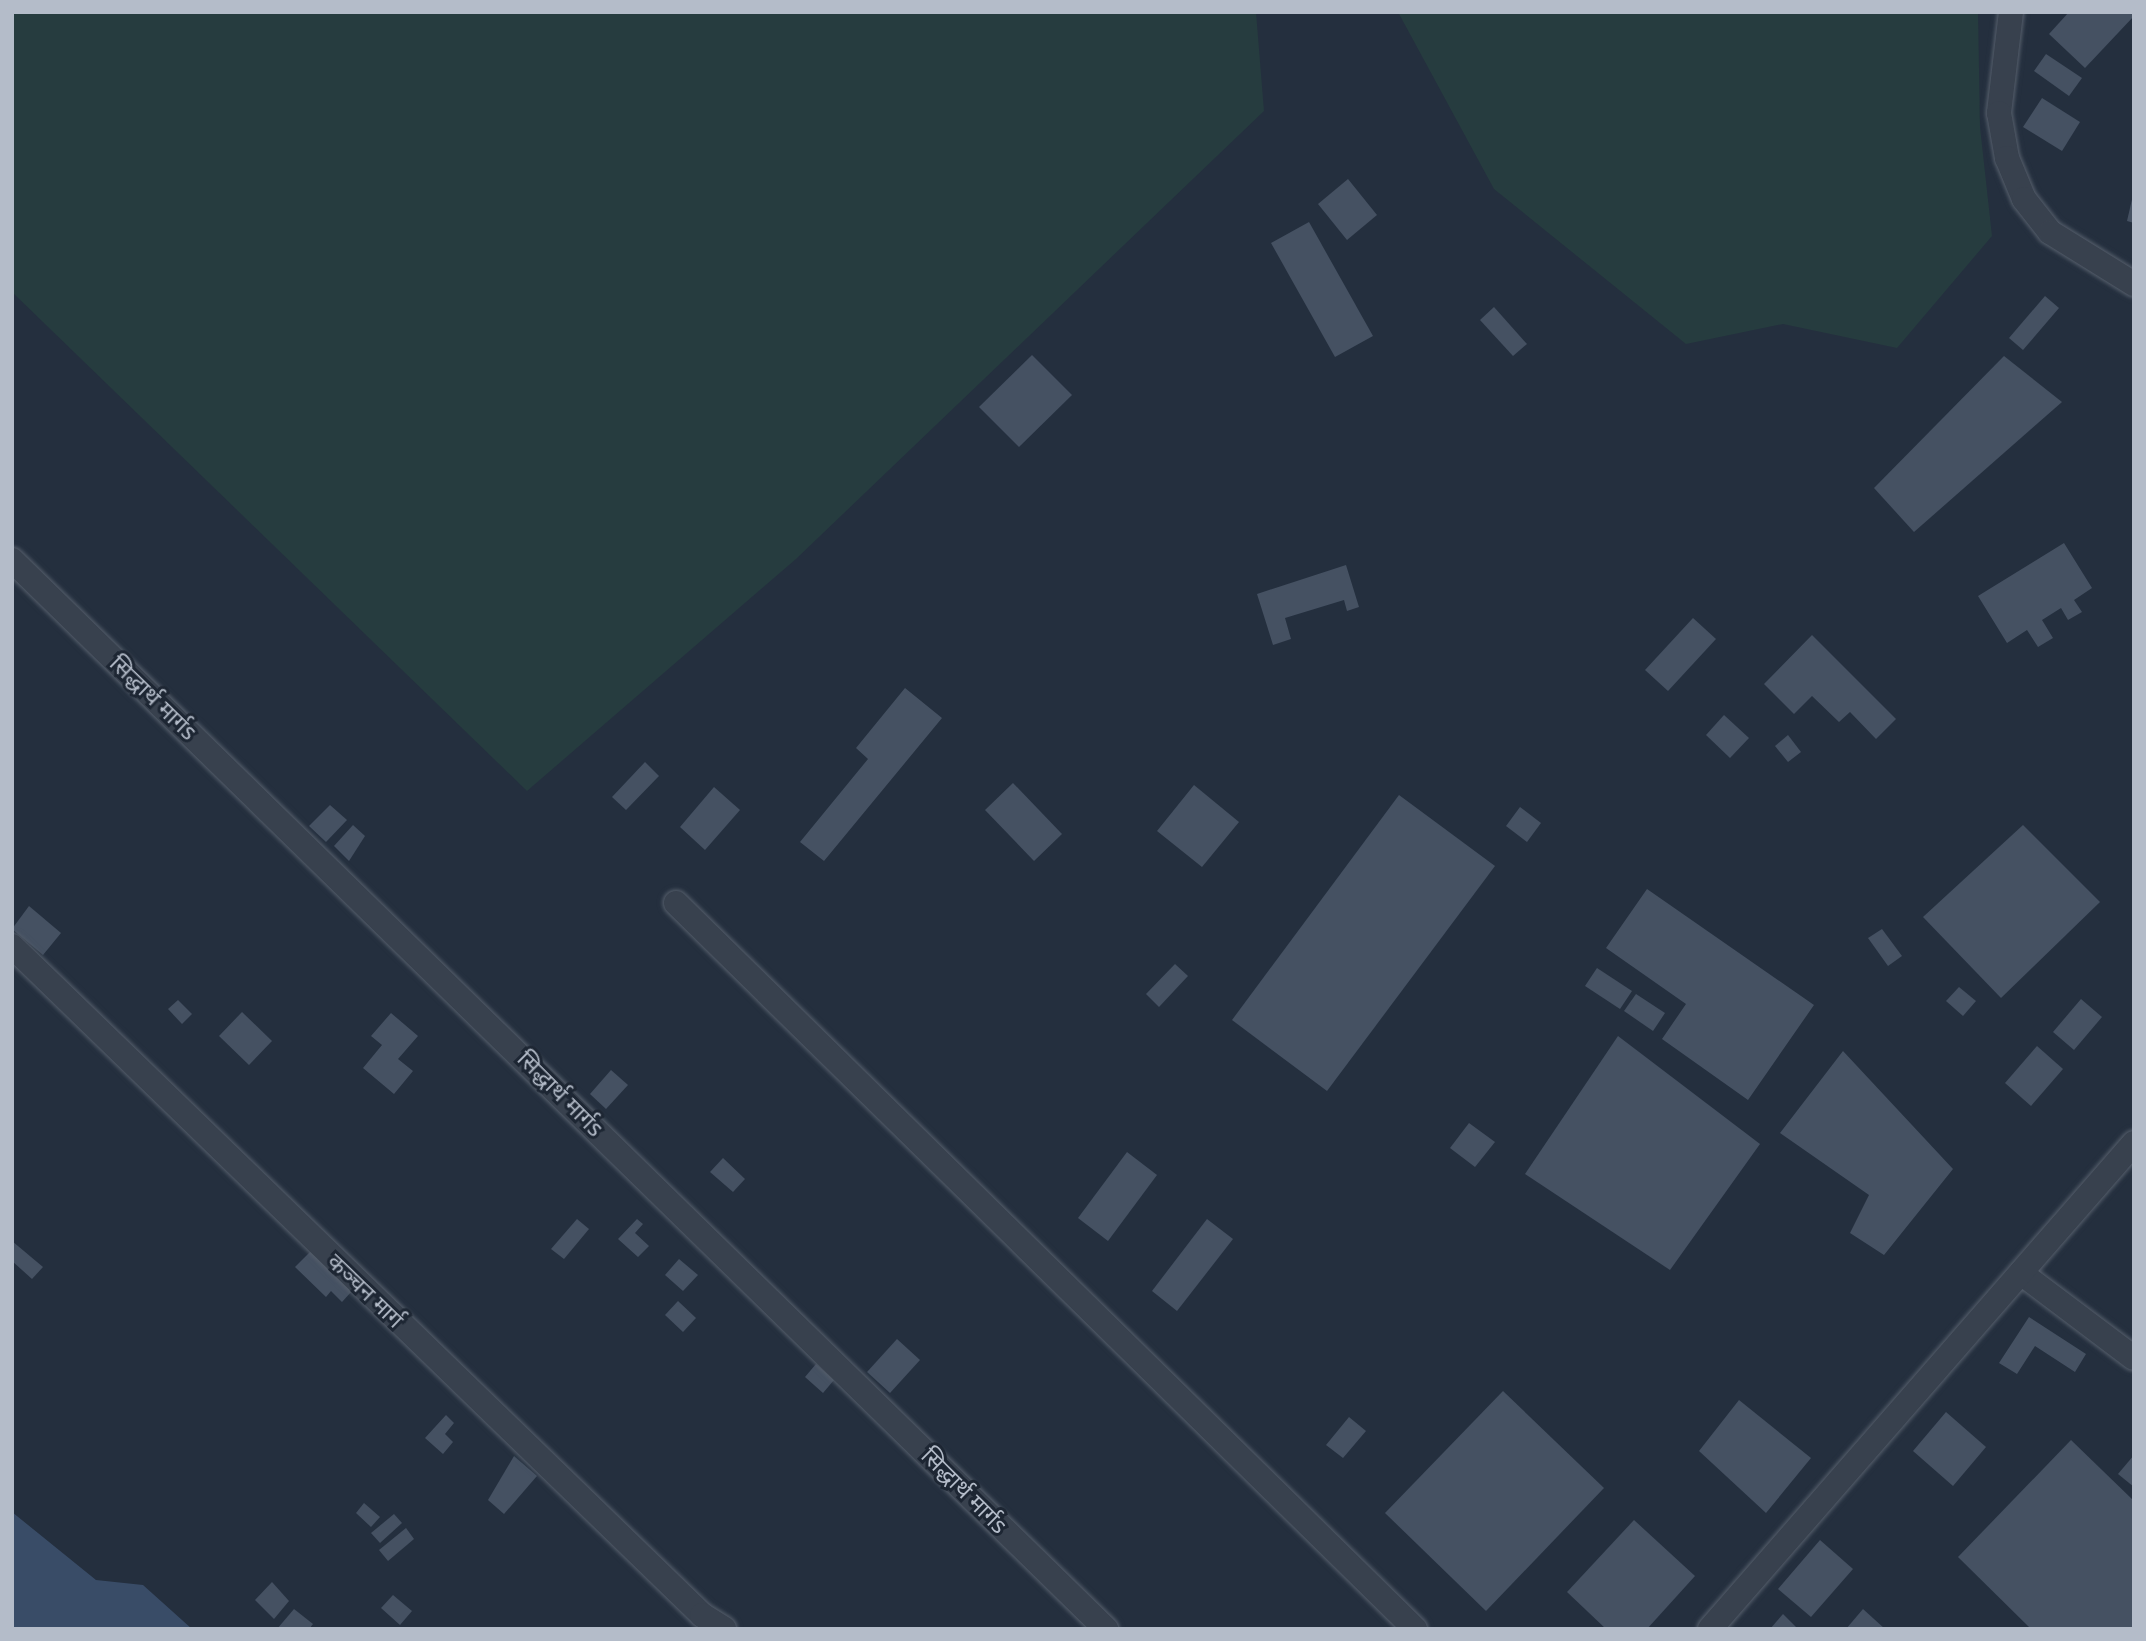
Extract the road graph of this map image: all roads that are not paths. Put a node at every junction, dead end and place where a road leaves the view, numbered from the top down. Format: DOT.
graph roads {
  1 [pos="2011,12"];
  2 [pos="2134,284"];
  3 [pos="12,560"];
  4 [pos="676,902"];
  5 [pos="12,946"];
  6 [pos="2134,1143"];
  7 [pos="2021,1273"];
  8 [pos="2134,1358"];
  9 [pos="695,1622"];
  10 [pos="723,1629"];
  11 [pos="1106,1629"];
  12 [pos="1415,1629"];
  13 [pos="1710,1629"];
  1 -- 2 [label="street"];
  3 -- 11 [label="street, सिद्धार्थ मार्गs"];
  4 -- 12 [label="street"];
  5 -- 9 [label="street, कञ्चन मार्ग"];
  6 -- 7 [label="street"];
  7 -- 8 [label="street"];
  7 -- 13 [label="street"];
  9 -- 10 [label="street, कञ्चन मार्ग"];
}
